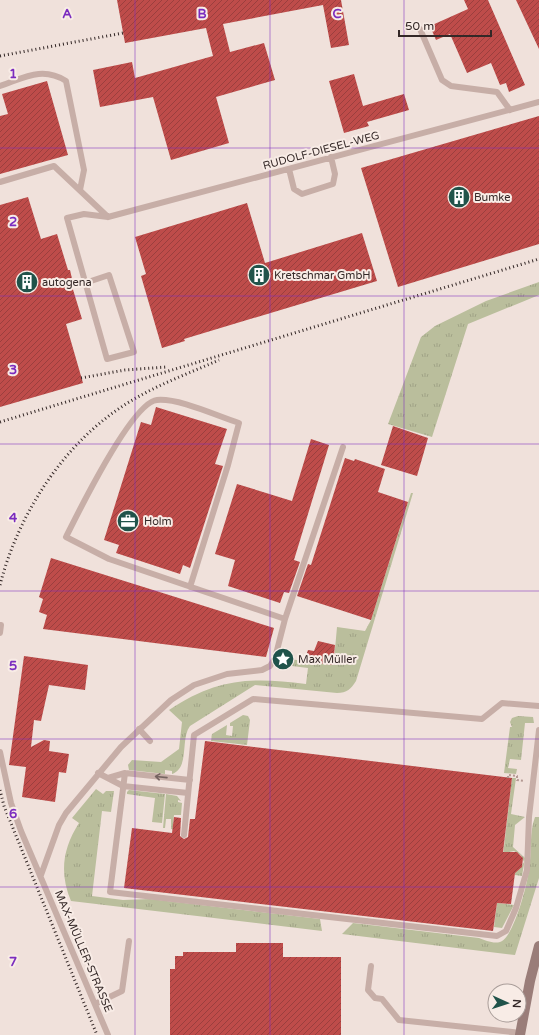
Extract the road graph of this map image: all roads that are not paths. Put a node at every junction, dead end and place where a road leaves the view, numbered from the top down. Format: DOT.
graph roads {
  1 [pos="420,29"];
  2 [pos="0,86"];
  3 [pos="539,102"];
  4 [pos="510,110"];
  5 [pos="331,157"];
  6 [pos="289,169"];
  7 [pos="0,182"];
  8 [pos="80,190"];
  9 [pos="108,217"];
  10 [pos="85,283"];
  11 [pos="343,447"];
  12 [pos="190,587"];
  13 [pos="285,619"];
  14 [pos="1,625"];
  15 [pos="0,633"];
  16 [pos="539,706"];
  17 [pos="139,729"];
  18 [pos="539,730"];
  19 [pos="150,741"];
  20 [pos="0,752"];
  21 [pos="98,773"];
  22 [pos="124,774"];
  23 [pos="108,778"];
  24 [pos="190,780"];
  25 [pos="123,786"];
  26 [pos="188,793"];
  27 [pos="184,835"];
  28 [pos="41,875"];
  29 [pos="129,941"];
  30 [pos="539,946"];
  31 [pos="371,966"];
  32 [pos="95,1004"];
  33 [pos="521,1034"];
  34 [pos="108,1035"];
  1 -- 4 [label="lane"];
  2 -- 8 [label="lane"];
  3 -- 4 [label="lane, RUDOLF-DIESEL-WEG"];
  4 -- 5 [label="lane, RUDOLF-DIESEL-WEG"];
  5 -- 6 [label="lane, RUDOLF-DIESEL-WEG"];
  5 -- 6 [label="lane"];
  6 -- 9 [label="lane, RUDOLF-DIESEL-WEG"];
  7 -- 8 [label="lane"];
  8 -- 9 [label="lane"];
  9 -- 10 [label="lane"];
  10 -- 10 [label="lane"];
  11 -- 13 [label="lane"];
  12 -- 12 [label="lane"];
  12 -- 13 [label="lane"];
  13 -- 17 [label="lane"];
  14 -- 15 [label="lane"];
  16 -- 24 [label="lane"];
  17 -- 19 [label="lane"];
  17 -- 21 [label="lane"];
  18 -- 25 [label="lane"];
  20 -- 28 [label="lane, MAX-MÜLLER-STRASSE"];
  21 -- 23 [label="lane"];
  21 -- 28 [label="lane"];
  22 -- 23 [label="lane"];
  24 -- 22 [label="lane, one-way"];
  22 -- 25 [label="lane"];
  23 -- 25 [label="lane"];
  24 -- 26 [label="lane"];
  25 -- 26 [label="lane"];
  26 -- 27 [label="lane"];
  28 -- 32 [label="lane, MAX-MÜLLER-STRASSE"];
  29 -- 32 [label="lane"];
  30 -- 33 [label="street"];
  31 -- 33 [label="lane"];
  32 -- 34 [label="lane, MAX-MÜLLER-STRASSE"];
}
